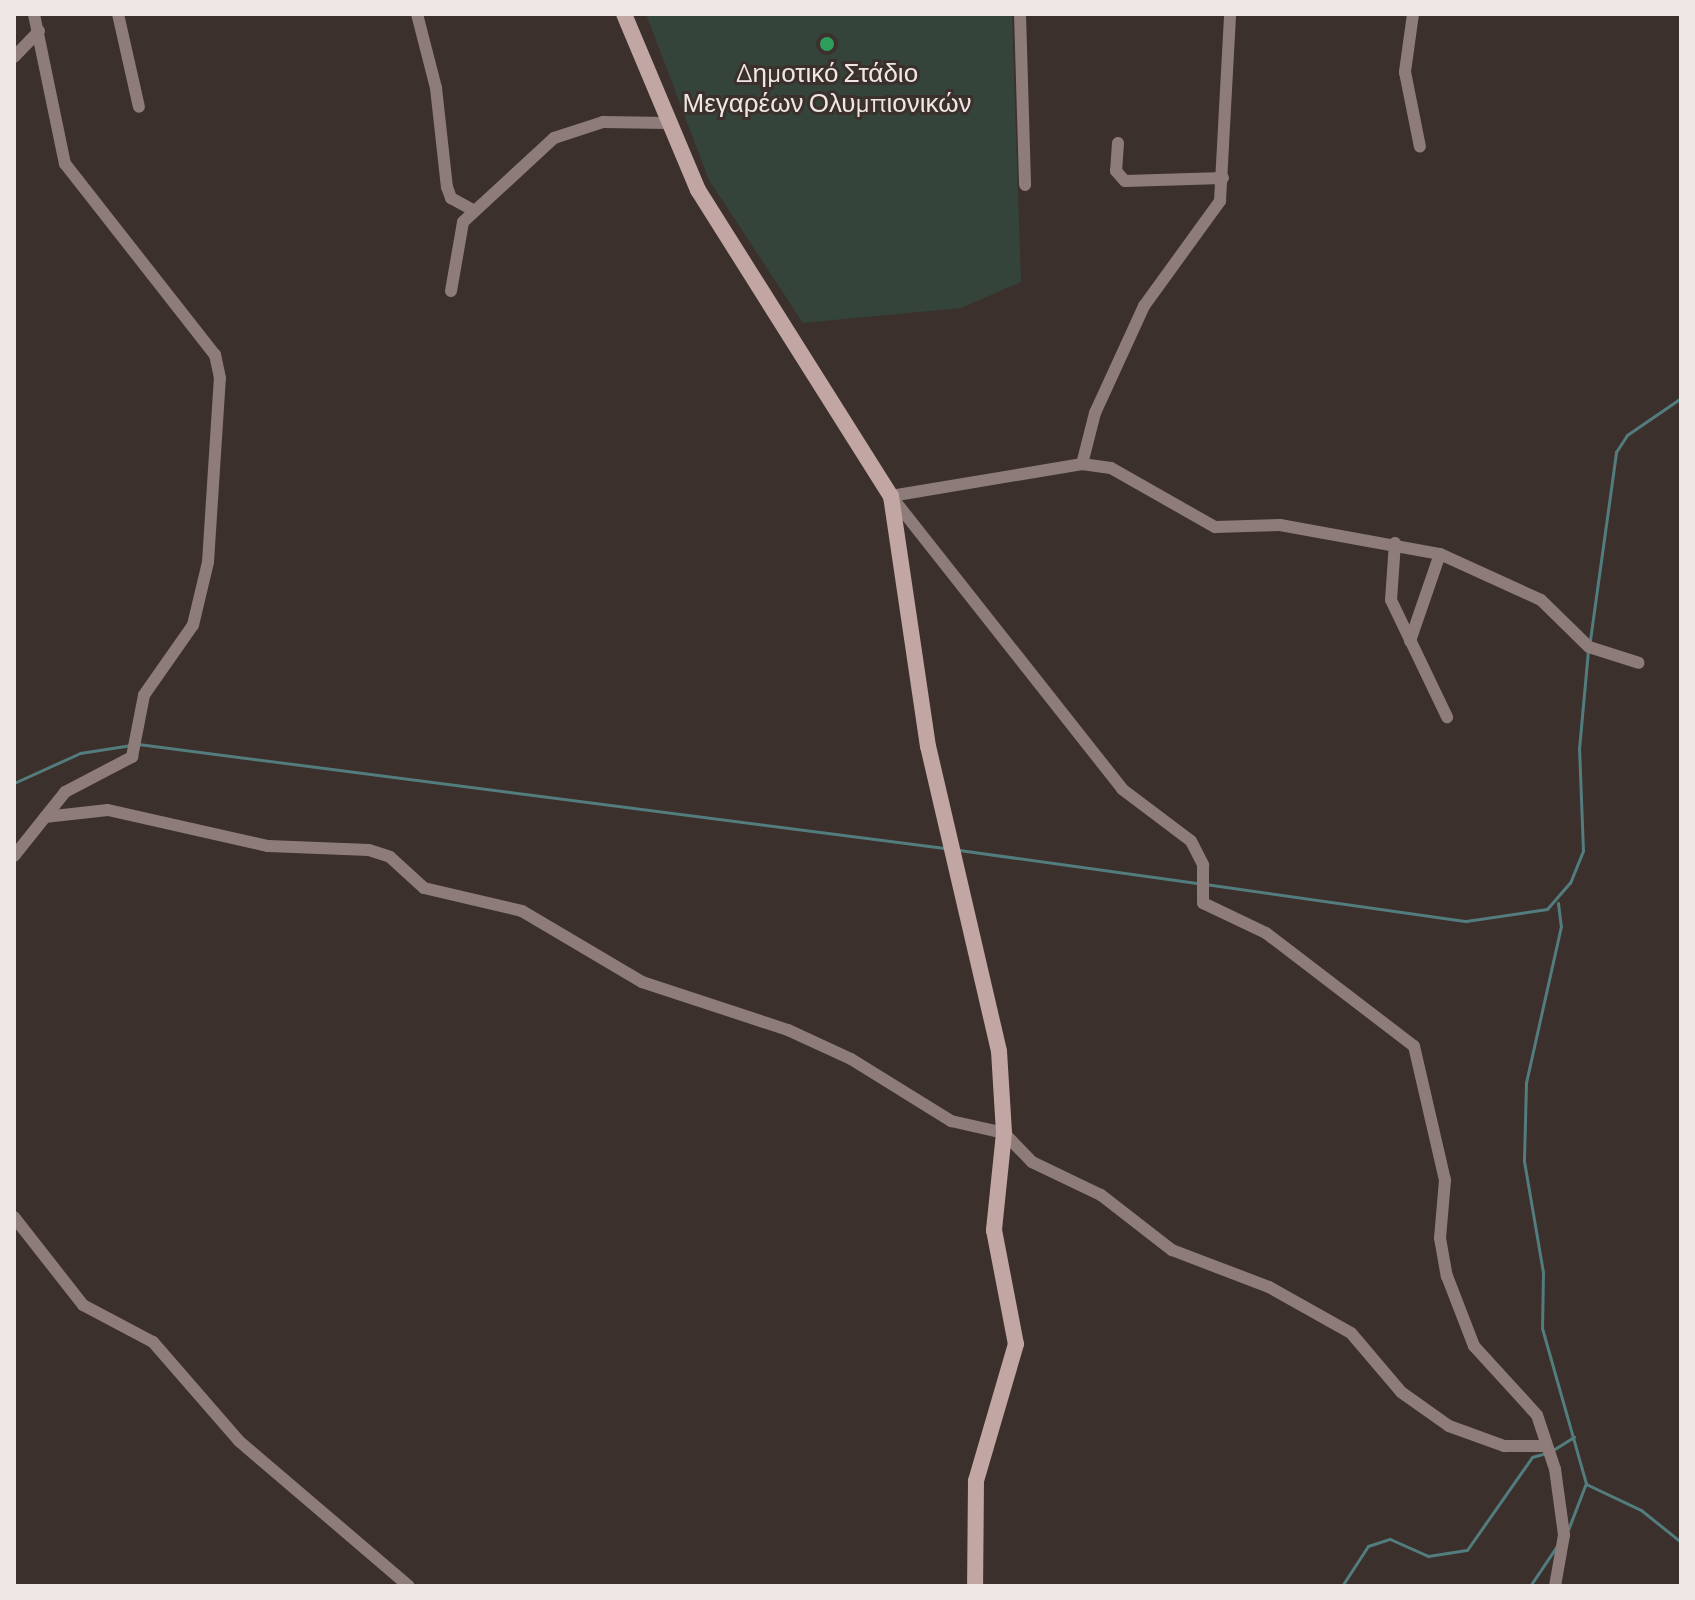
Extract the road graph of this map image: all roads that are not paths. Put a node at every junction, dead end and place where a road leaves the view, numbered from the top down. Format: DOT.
graph roads {
  1 [pos="34,14"];
  2 [pos="118,14"];
  3 [pos="417,14"];
  4 [pos="624,14"];
  5 [pos="1020,14"];
  6 [pos="1230,14"];
  7 [pos="1413,14"];
  8 [pos="39,31"];
  9 [pos="14,57"];
  10 [pos="139,107"];
  11 [pos="668,123"];
  12 [pos="1118,143"];
  13 [pos="1420,147"];
  14 [pos="1223,178"];
  15 [pos="1025,185"];
  16 [pos="473,210"];
  17 [pos="451,291"];
  18 [pos="1082,464"];
  19 [pos="891,496"];
  20 [pos="1395,543"];
  21 [pos="1440,554"];
  22 [pos="1410,641"];
  23 [pos="1639,663"];
  24 [pos="1447,717"];
  25 [pos="45,817"];
  26 [pos="14,856"];
  27 [pos="1004,1133"];
  28 [pos="14,1217"];
  29 [pos="1546,1446"];
  30 [pos="409,1586"];
  31 [pos="975,1586"];
  32 [pos="1555,1586"];
  1 -- 8 [label="street"];
  2 -- 10 [label="street"];
  3 -- 16 [label="street"];
  4 -- 11 [label="street"];
  5 -- 15 [label="street"];
  6 -- 14 [label="street"];
  7 -- 13 [label="street"];
  8 -- 9 [label="street"];
  8 -- 25 [label="street"];
  11 -- 16 [label="street"];
  11 -- 19 [label="street"];
  12 -- 14 [label="street"];
  14 -- 18 [label="street"];
  16 -- 17 [label="street"];
  18 -- 19 [label="street"];
  18 -- 20 [label="street"];
  19 -- 27 [label="street"];
  19 -- 29 [label="street"];
  20 -- 21 [label="street"];
  20 -- 22 [label="street"];
  21 -- 22 [label="street"];
  21 -- 23 [label="street"];
  22 -- 24 [label="street"];
  25 -- 26 [label="street"];
  25 -- 27 [label="street"];
  27 -- 29 [label="street"];
  27 -- 31 [label="street"];
  28 -- 30 [label="street"];
  29 -- 32 [label="street"];
}
